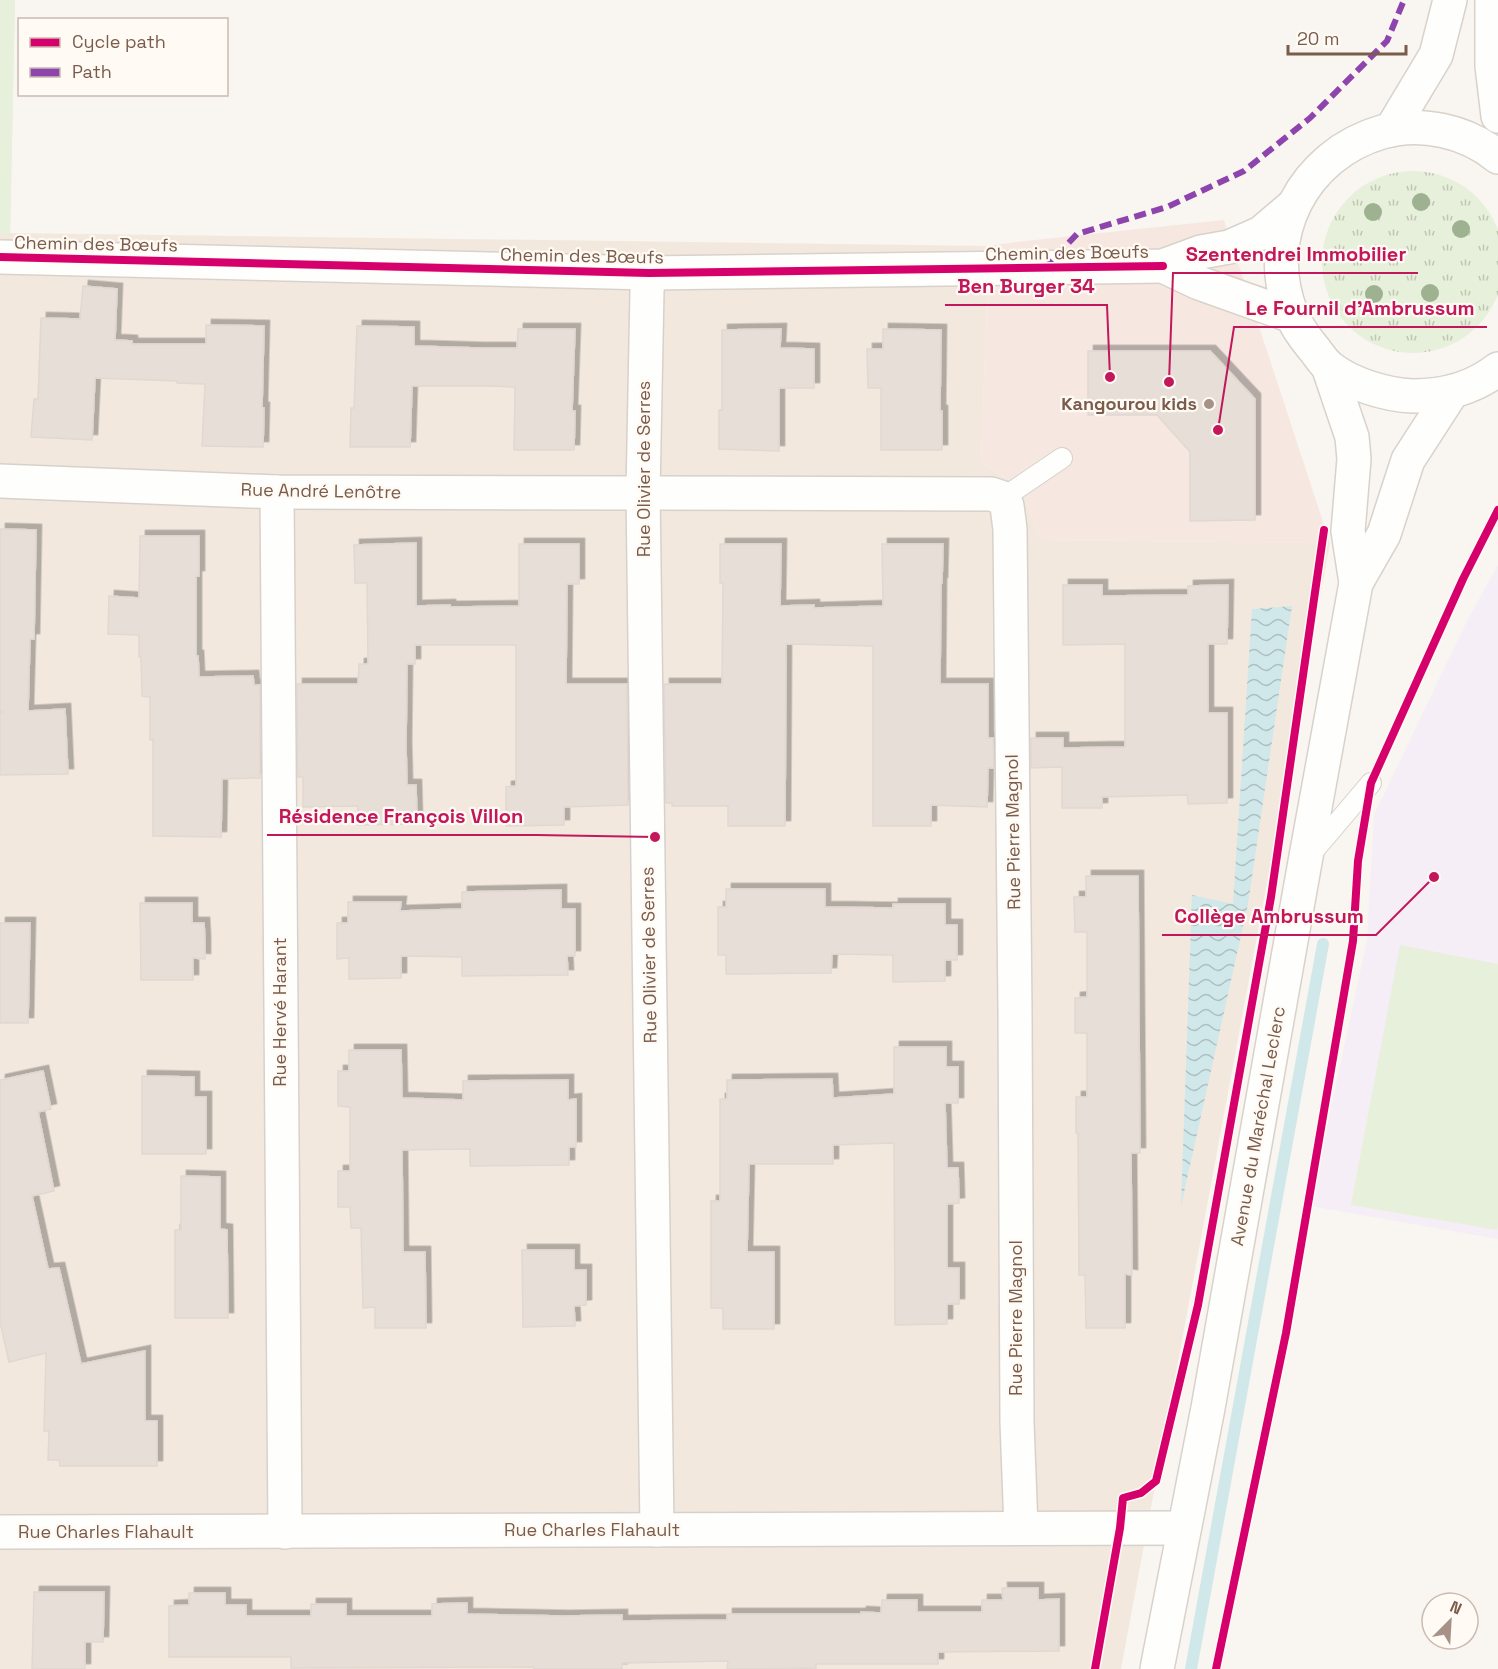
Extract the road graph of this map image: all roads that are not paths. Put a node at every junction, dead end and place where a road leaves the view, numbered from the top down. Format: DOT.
graph roads {
  1 [pos="1450,0"];
  2 [pos="1492,0"];
  3 [pos="1498,116"];
  4 [pos="1392,130"];
  5 [pos="1498,157"];
  6 [pos="1294,205"];
  7 [pos="0,256"];
  8 [pos="1163,266"];
  9 [pos="649,273"];
  10 [pos="1292,316"];
  11 [pos="1328,366"];
  12 [pos="1498,369"];
  13 [pos="1452,392"];
  14 [pos="1062,458"];
  15 [pos="0,481"];
  16 [pos="277,492"];
  17 [pos="643,492"];
  18 [pos="1003,498"];
  19 [pos="1356,583"];
  20 [pos="1371,783"];
  21 [pos="1305,862"];
  22 [pos="1022,1528"];
  23 [pos="1184,1528"];
  24 [pos="657,1530"];
  25 [pos="0,1532"];
  26 [pos="285,1532"];
  27 [pos="1157,1669"];
  1 -- 4 [label="street"];
  2 -- 3 [label="street"];
  4 -- 5 [label="street"];
  4 -- 6 [label="street"];
  6 -- 8 [label="street, Chemin des Bœufs"];
  6 -- 10 [label="street"];
  7 -- 9 [label="street, Chemin des Bœufs"];
  8 -- 9 [label="street, Chemin des Bœufs"];
  8 -- 10 [label="street, Chemin des Bœufs"];
  9 -- 17 [label="street, Rue Olivier de Serres"];
  10 -- 11 [label="street"];
  11 -- 13 [label="street"];
  11 -- 19 [label="street, Avenue du Maréchal Leclerc"];
  12 -- 13 [label="street"];
  13 -- 19 [label="street, Avenue du Maréchal Leclerc"];
  14 -- 18 [label="lane"];
  15 -- 16 [label="street, Rue André Lenôtre"];
  16 -- 17 [label="street, Rue André Lenôtre"];
  16 -- 26 [label="street, Rue Hervé Harant"];
  17 -- 18 [label="street"];
  17 -- 24 [label="street, Rue Olivier de Serres"];
  18 -- 22 [label="street, Rue Pierre Magnol"];
  19 -- 21 [label="street, Avenue du Maréchal Leclerc"];
  20 -- 21 [label="lane"];
  21 -- 23 [label="street, Avenue du Maréchal Leclerc"];
  22 -- 23 [label="street, Rue Charles Flahault"];
  22 -- 24 [label="street, Rue Charles Flahault"];
  23 -- 27 [label="street, Avenue du Maréchal Leclerc"];
  24 -- 26 [label="street, Rue Charles Flahault"];
  25 -- 26 [label="street, Rue Charles Flahault"];
}
